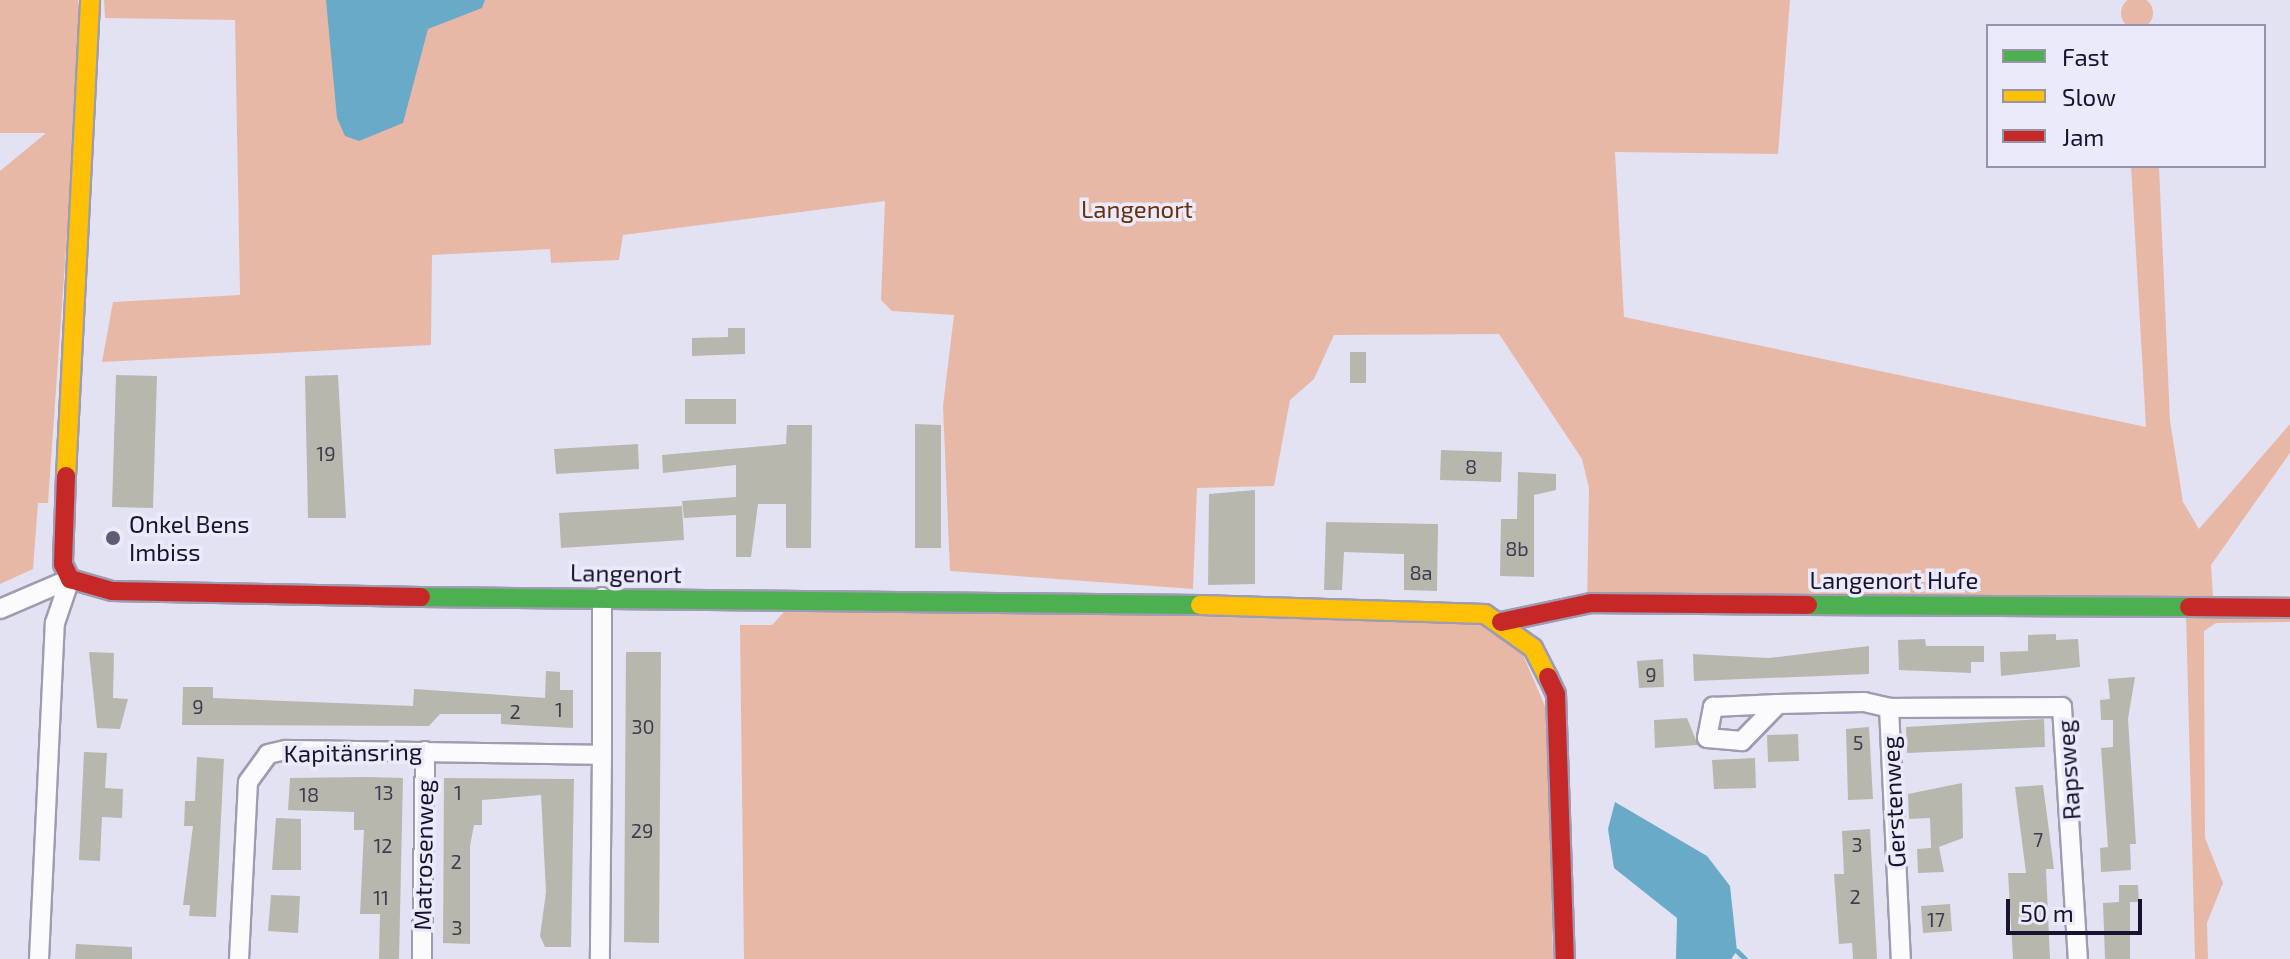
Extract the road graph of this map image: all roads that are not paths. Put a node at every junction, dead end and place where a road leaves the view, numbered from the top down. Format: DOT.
graph roads {
  1 [pos="90,0"];
  2 [pos="70,579"];
  3 [pos="602,597"];
  4 [pos="2290,608"];
  5 [pos="0,609"];
  6 [pos="1508,626"];
  7 [pos="1778,704"];
  8 [pos="1889,708"];
  9 [pos="425,751"];
  10 [pos="602,755"];
  11 [pos="39,959"];
  12 [pos="239,959"];
  13 [pos="422,959"];
  14 [pos="600,959"];
  15 [pos="1565,959"];
  16 [pos="1901,959"];
  17 [pos="2078,959"];
  1 -- 2 [label="street"];
  2 -- 3 [label="street, Langenort"];
  2 -- 5 [label="street"];
  2 -- 11 [label="street"];
  3 -- 6 [label="street, Langenort"];
  3 -- 10 [label="street"];
  4 -- 6 [label="street, Langenort Hufe"];
  6 -- 15 [label="street"];
  7 -- 8 [label="street, Gerstenweg"];
  8 -- 16 [label="street, Gerstenweg"];
  8 -- 17 [label="street, Rapsweg"];
  9 -- 10 [label="street, Kapitänsring"];
  9 -- 12 [label="street, Kapitänsring"];
  9 -- 13 [label="street, Matrosenweg"];
  10 -- 14 [label="street"];
}
